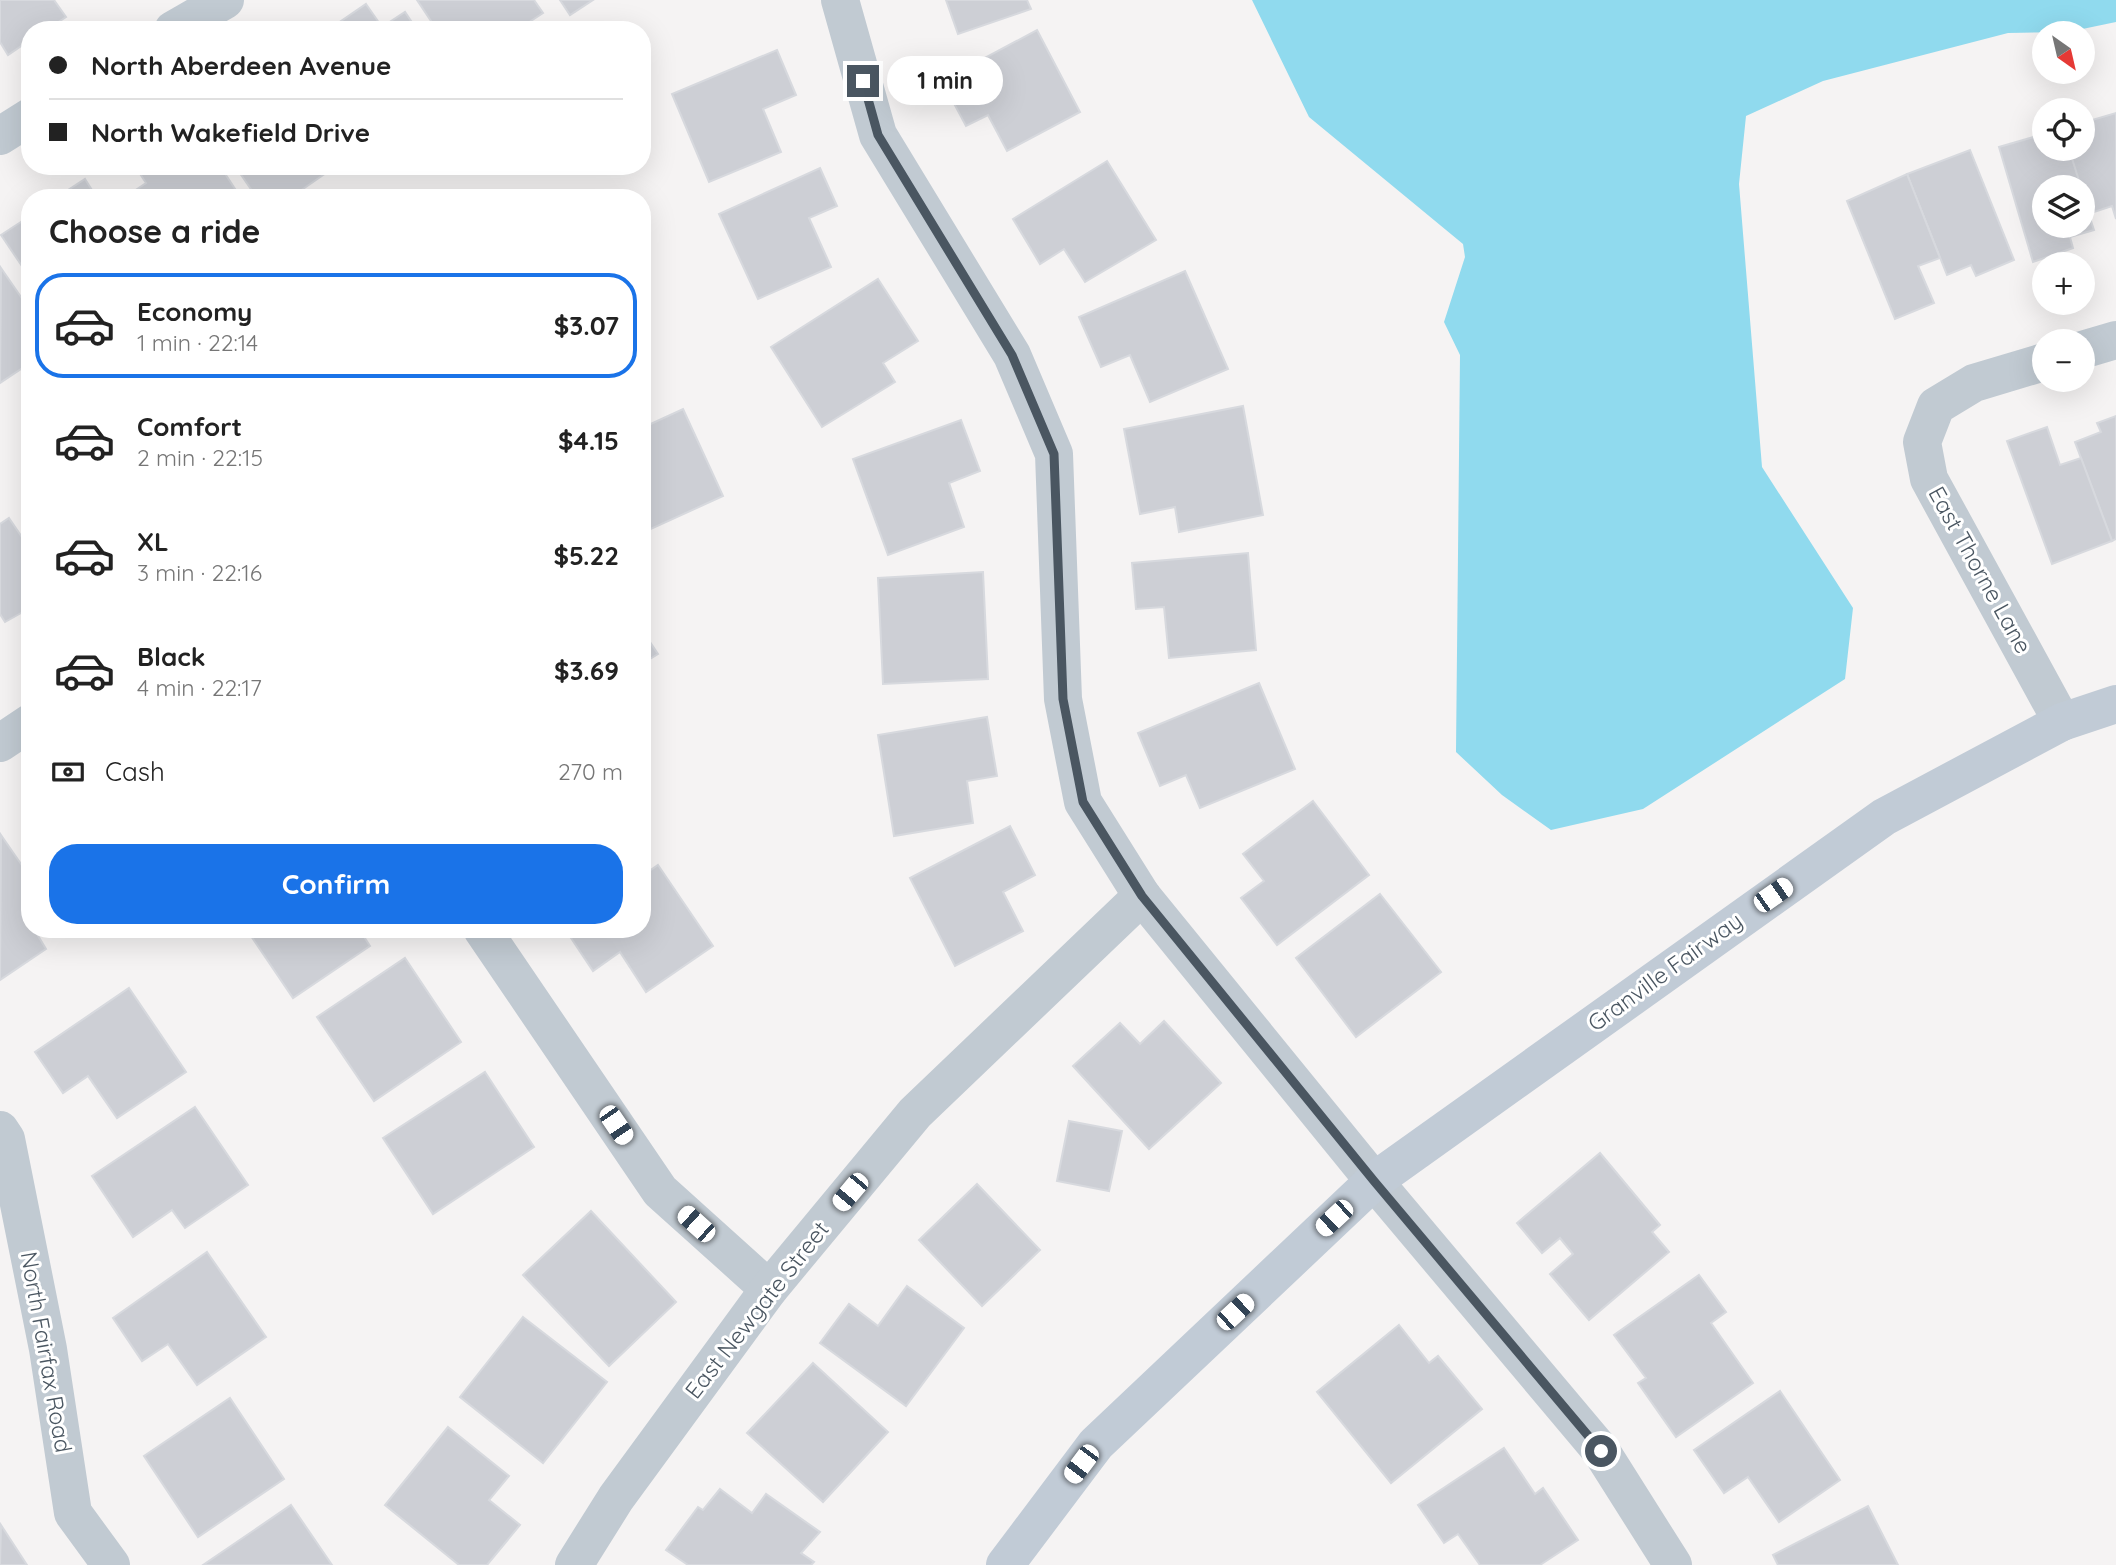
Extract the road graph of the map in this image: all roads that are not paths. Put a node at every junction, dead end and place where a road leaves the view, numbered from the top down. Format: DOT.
graph roads {
  1 [pos="225,0"];
  2 [pos="840,0"];
  3 [pos="189,21"];
  4 [pos="21,123"];
  5 [pos="0,136"];
  6 [pos="2116,340"];
  7 [pos="2095,346"];
  8 [pos="2032,366"];
  9 [pos="2116,704"];
  10 [pos="2062,722"];
  11 [pos="21,729"];
  12 [pos="0,743"];
  13 [pos="1142,896"];
  14 [pos="488,938"];
  15 [pos="0,1130"];
  16 [pos="1374,1181"];
  17 [pos="769,1289"];
  18 [pos="111,1565"];
  19 [pos="574,1565"];
  20 [pos="1004,1565"];
  21 [pos="1673,1565"];
  1 -- 3 [label="street"];
  2 -- 13 [label="street"];
  4 -- 5 [label="street"];
  6 -- 7 [label="street"];
  8 -- 10 [label="street, East Thorne Lane"];
  9 -- 10 [label="street, Granville Fairway"];
  10 -- 16 [label="street, Granville Fairway"];
  11 -- 12 [label="street"];
  13 -- 16 [label="street"];
  13 -- 17 [label="street, East Newgate Street"];
  14 -- 17 [label="street"];
  15 -- 18 [label="street, North Fairfax Road"];
  16 -- 20 [label="street, Granville Fairway"];
  16 -- 21 [label="street"];
  17 -- 19 [label="street, East Newgate Street"];
}
